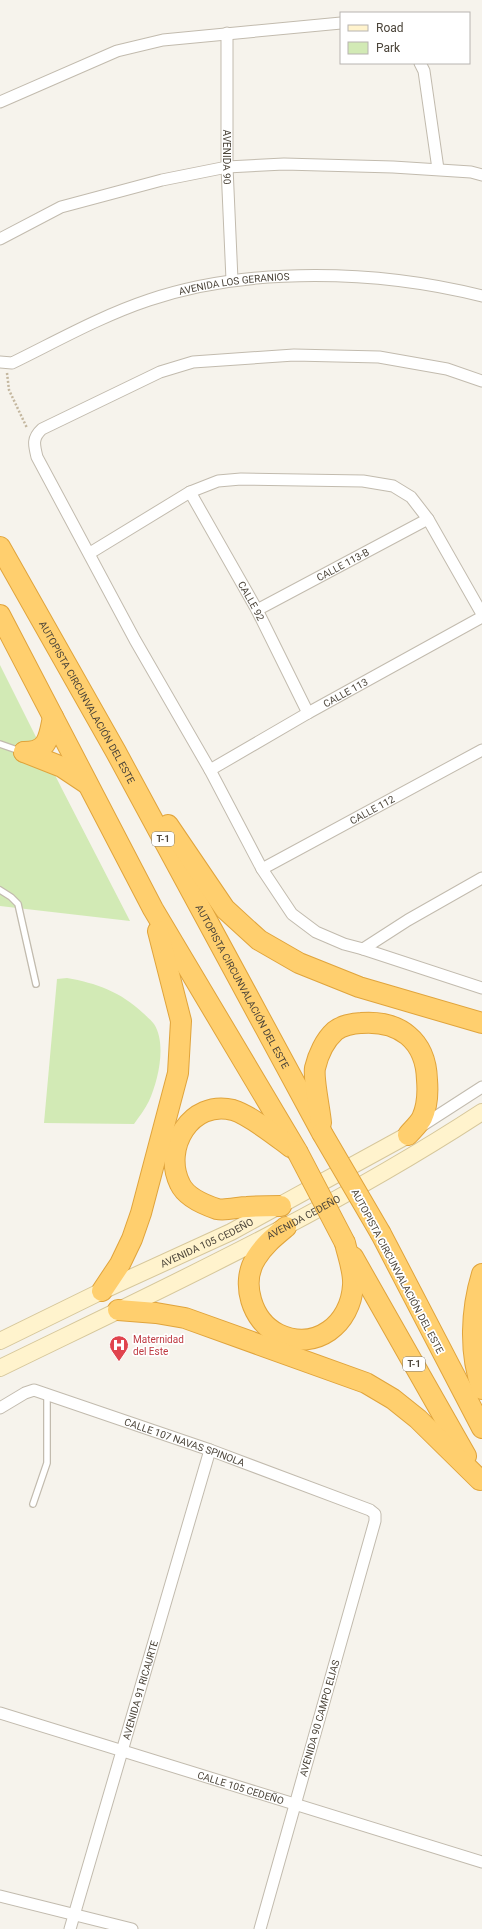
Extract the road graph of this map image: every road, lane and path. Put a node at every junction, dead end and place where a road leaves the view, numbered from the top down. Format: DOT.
graph roads {
  1 [pos="340,23"];
  2 [pos="227,33"];
  3 [pos="420,64"];
  4 [pos="0,102"];
  5 [pos="227,167"];
  6 [pos="438,169"];
  7 [pos="482,175"];
  8 [pos="0,239"];
  9 [pos="232,280"];
  10 [pos="482,296"];
  11 [pos="2,363"];
  12 [pos="482,381"];
  13 [pos="36,434"];
  14 [pos="190,492"];
  15 [pos="428,519"];
  16 [pos="0,547"];
  17 [pos="90,553"];
  18 [pos="257,610"];
  19 [pos="482,614"];
  20 [pos="0,615"];
  21 [pos="482,617"];
  22 [pos="308,713"];
  23 [pos="53,717"];
  24 [pos="0,744"];
  25 [pos="482,750"];
  26 [pos="24,752"];
  27 [pos="116,752"];
  28 [pos="210,770"];
  29 [pos="88,785"];
  30 [pos="262,869"];
  31 [pos="482,878"];
  32 [pos="0,890"];
  33 [pos="153,910"];
  34 [pos="363,949"];
  35 [pos="36,984"];
  36 [pos="482,988"];
  37 [pos="482,1023"];
  38 [pos="482,1087"];
  39 [pos="482,1112"];
  40 [pos="322,1133"];
  41 [pos="408,1135"];
  42 [pos="297,1151"];
  43 [pos="281,1206"];
  44 [pos="286,1227"];
  45 [pos="345,1243"];
  46 [pos="482,1274"];
  47 [pos="102,1291"];
  48 [pos="118,1310"];
  49 [pos="0,1341"];
  50 [pos="0,1368"];
  51 [pos="482,1389"];
  52 [pos="47,1394"];
  53 [pos="0,1408"];
  54 [pos="482,1428"];
  55 [pos="210,1450"];
  56 [pos="481,1482"];
  57 [pos="33,1504"];
  58 [pos="370,1510"];
  59 [pos="0,1714"];
  60 [pos="121,1752"];
  61 [pos="295,1804"];
  62 [pos="482,1862"];
  63 [pos="0,1896"];
  64 [pos="74,1915"];
  65 [pos="70,1929"];
  66 [pos="132,1929"];
  67 [pos="260,1929"];
  1 -- 2 [label="street"];
  2 -- 4 [label="street"];
  2 -- 5 [label="street, AVENIDA 90"];
  3 -- 6 [label="street"];
  5 -- 6 [label="street"];
  5 -- 8 [label="street"];
  5 -- 9 [label="street, AVENIDA 90"];
  6 -- 7 [label="street"];
  9 -- 10 [label="street, AVENIDA LOS GERANIOS"];
  9 -- 11 [label="street, AVENIDA LOS GERANIOS"];
  11 -- 13 [label="path"];
  12 -- 13 [label="street"];
  13 -- 17 [label="street"];
  14 -- 15 [label="street"];
  14 -- 17 [label="street"];
  14 -- 18 [label="street, CALLE 92"];
  15 -- 18 [label="street, CALLE 113-B"];
  15 -- 19 [label="street"];
  16 -- 27 [label="highway, AUTOPISTA CIRCUNVALACIÓN DEL ESTE / T-1"];
  17 -- 28 [label="street"];
  18 -- 22 [label="street, CALLE 92"];
  20 -- 23 [label="highway, T-1"];
  21 -- 22 [label="street, CALLE 113"];
  22 -- 28 [label="street, CALLE 113"];
  23 -- 26 [label="highway"];
  23 -- 29 [label="highway, T-1"];
  24 -- 26 [label="lane"];
  25 -- 30 [label="street, CALLE 112"];
  26 -- 29 [label="highway"];
  27 -- 37 [label="highway"];
  27 -- 40 [label="highway, AUTOPISTA CIRCUNVALACIÓN DEL ESTE / T-1"];
  28 -- 30 [label="street"];
  29 -- 33 [label="highway, T-1"];
  30 -- 34 [label="street"];
  31 -- 34 [label="street"];
  32 -- 35 [label="lane"];
  33 -- 42 [label="highway, T-1"];
  33 -- 47 [label="highway"];
  34 -- 36 [label="street"];
  38 -- 41 [label="street"];
  39 -- 44 [label="main road, AVENIDA CEDEÑO"];
  40 -- 41 [label="highway"];
  40 -- 54 [label="highway, AUTOPISTA CIRCUNVALACIÓN DEL ESTE / T-1, bridge"];
  41 -- 43 [label="main road, AVENIDA 105 CEDEÑO"];
  42 -- 43 [label="highway"];
  42 -- 45 [label="highway, T-1, bridge"];
  43 -- 47 [label="main road, AVENIDA 105 CEDEÑO"];
  44 -- 45 [label="highway"];
  44 -- 48 [label="main road, AVENIDA CEDEÑO"];
  45 -- 56 [label="highway, T-1"];
  46 -- 51 [label="highway"];
  47 -- 49 [label="main road, AVENIDA 105 CEDEÑO"];
  48 -- 50 [label="main road"];
  48 -- 56 [label="highway"];
  52 -- 53 [label="street, CALLE 107 NAVAS SPINOLA"];
  52 -- 55 [label="street, CALLE 107 NAVAS SPINOLA"];
  52 -- 57 [label="lane"];
  55 -- 58 [label="street, CALLE 107 NAVAS SPINOLA"];
  55 -- 60 [label="street, AVENIDA 91 RICAURTE"];
  58 -- 61 [label="street, AVENIDA 90 CAMPO ELIAS"];
  59 -- 60 [label="street, CALLE 105 CEDEÑO"];
  60 -- 61 [label="street, CALLE 105 CEDEÑO"];
  60 -- 64 [label="street, AVENIDA 91 RICAURTE"];
  61 -- 62 [label="street, CALLE 105 CEDEÑO"];
  61 -- 67 [label="street, AVENIDA 90 CAMPO ELIAS"];
  63 -- 64 [label="street"];
  64 -- 65 [label="street, AVENIDA 91 RICAURTE"];
  64 -- 66 [label="street"];
}
